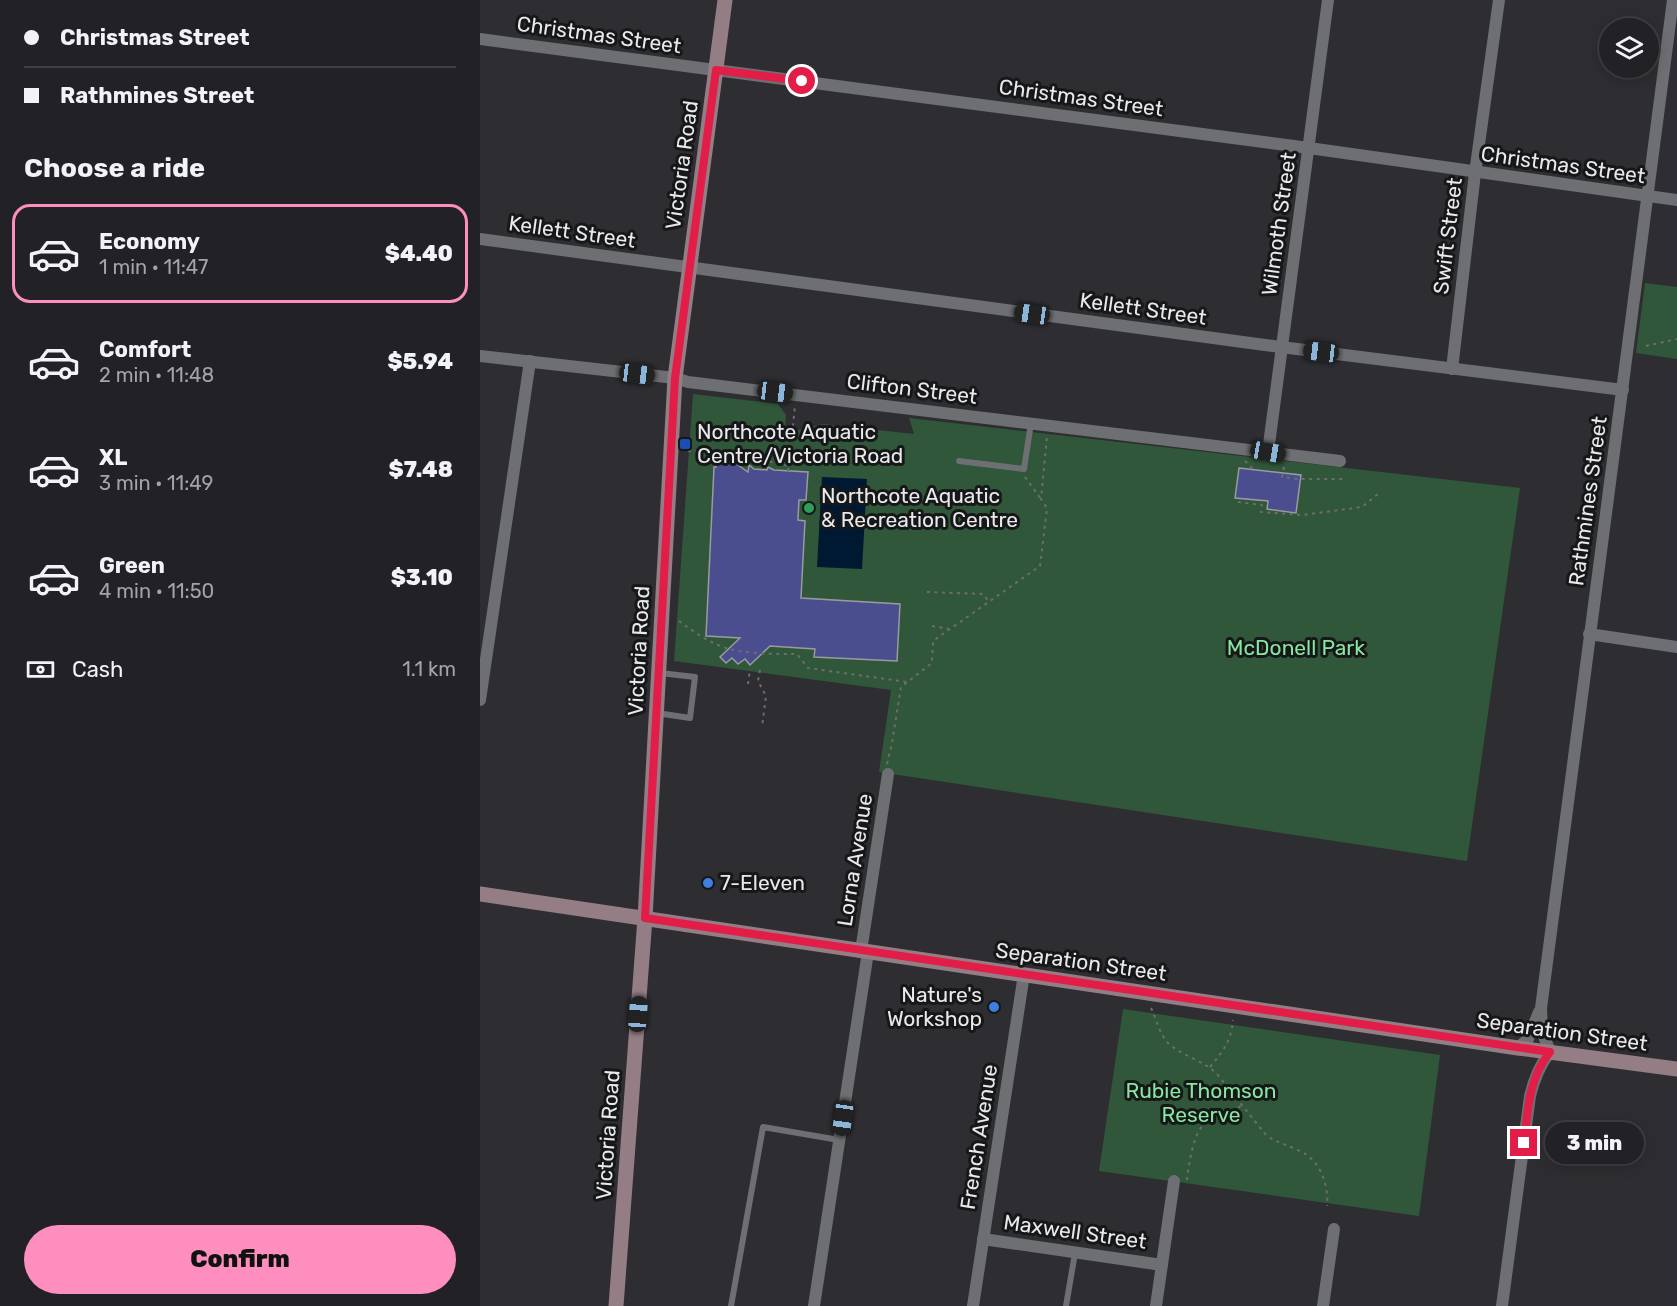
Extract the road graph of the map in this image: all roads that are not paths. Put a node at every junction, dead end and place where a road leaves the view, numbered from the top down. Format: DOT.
graph roads {
  1 [pos="725,0"];
  2 [pos="1328,0"];
  3 [pos="1499,0"];
  4 [pos="1673,0"];
  5 [pos="480,39"];
  6 [pos="716,70"];
  7 [pos="1309,148"];
  8 [pos="1475,173"];
  9 [pos="1648,196"];
  10 [pos="1677,200"];
  11 [pos="480,239"];
  12 [pos="690,267"];
  13 [pos="1282,347"];
  14 [pos="480,356"];
  15 [pos="530,361"];
  16 [pos="1452,369"];
  17 [pos="675,378"];
  18 [pos="1623,390"];
  19 [pos="1032,423"];
  20 [pos="1268,452"];
  21 [pos="959,461"];
  22 [pos="1340,461"];
  23 [pos="1589,634"];
  24 [pos="1677,647"];
  25 [pos="659,673"];
  26 [pos="480,700"];
  27 [pos="656,713"];
  28 [pos="888,774"];
  29 [pos="480,894"];
  30 [pos="645,918"];
  31 [pos="865,951"];
  32 [pos="1024,974"];
  33 [pos="1541,1008"];
  34 [pos="1518,1048"];
  35 [pos="1550,1052"];
  36 [pos="1677,1069"];
  37 [pos="840,1140"];
  38 [pos="1180,1182"];
  39 [pos="1334,1228"];
  40 [pos="983,1239"];
  41 [pos="1076,1252"];
  42 [pos="1162,1265"];
  43 [pos="616,1306"];
  44 [pos="731,1306"];
  45 [pos="814,1306"];
  46 [pos="972,1306"];
  47 [pos="1066,1306"];
  48 [pos="1156,1306"];
  49 [pos="1323,1306"];
  50 [pos="1502,1306"];
  1 -- 6 [label="street, Victoria Road"];
  2 -- 7 [label="street, Wilmoth Street"];
  3 -- 8 [label="street, Swift Street"];
  4 -- 9 [label="street, Rathmines Street"];
  5 -- 6 [label="street, Christmas Street"];
  6 -- 7 [label="street, Christmas Street"];
  6 -- 12 [label="street, Victoria Road"];
  7 -- 8 [label="street, Christmas Street"];
  7 -- 13 [label="street, Wilmoth Street"];
  8 -- 9 [label="street, Christmas Street"];
  8 -- 16 [label="street, Swift Street"];
  9 -- 10 [label="street, Christmas Street"];
  9 -- 18 [label="street, Rathmines Street"];
  11 -- 12 [label="street, Kellett Street"];
  12 -- 13 [label="street, Kellett Street"];
  12 -- 17 [label="street, Victoria Road"];
  13 -- 16 [label="street, Kellett Street"];
  13 -- 20 [label="street, Wilmoth Street"];
  14 -- 15 [label="street, Clifton Street"];
  15 -- 17 [label="street, Clifton Street"];
  15 -- 26 [label="street"];
  16 -- 18 [label="street, Kellett Street"];
  17 -- 19 [label="street, Clifton Street"];
  17 -- 25 [label="street, Victoria Road"];
  18 -- 23 [label="street, Rathmines Street"];
  19 -- 20 [label="street, Clifton Street"];
  19 -- 21 [label="lane"];
  20 -- 22 [label="street, Clifton Street"];
  23 -- 24 [label="street"];
  23 -- 33 [label="street, Rathmines Street"];
  25 -- 27 [label="street, Victoria Road"];
  25 -- 27 [label="lane"];
  27 -- 30 [label="street, Victoria Road"];
  28 -- 31 [label="street, Lorna Avenue"];
  29 -- 30 [label="street, Separation Street"];
  30 -- 31 [label="street, Separation Street"];
  30 -- 43 [label="street, Victoria Road"];
  31 -- 32 [label="street, Separation Street"];
  31 -- 37 [label="street, Lorna Avenue"];
  32 -- 34 [label="street, Separation Street"];
  32 -- 40 [label="street, French Avenue"];
  33 -- 34 [label="street, Rathmines Street"];
  33 -- 35 [label="street, Rathmines Street"];
  34 -- 35 [label="street, Separation Street"];
  35 -- 36 [label="street, Separation Street"];
  35 -- 50 [label="street"];
  37 -- 44 [label="lane"];
  37 -- 45 [label="street, Lorna Avenue"];
  38 -- 42 [label="street"];
  39 -- 49 [label="street"];
  40 -- 41 [label="street, Maxwell Street"];
  40 -- 46 [label="street, French Avenue"];
  41 -- 42 [label="street, Maxwell Street"];
  41 -- 47 [label="lane"];
  42 -- 48 [label="street"];
}
